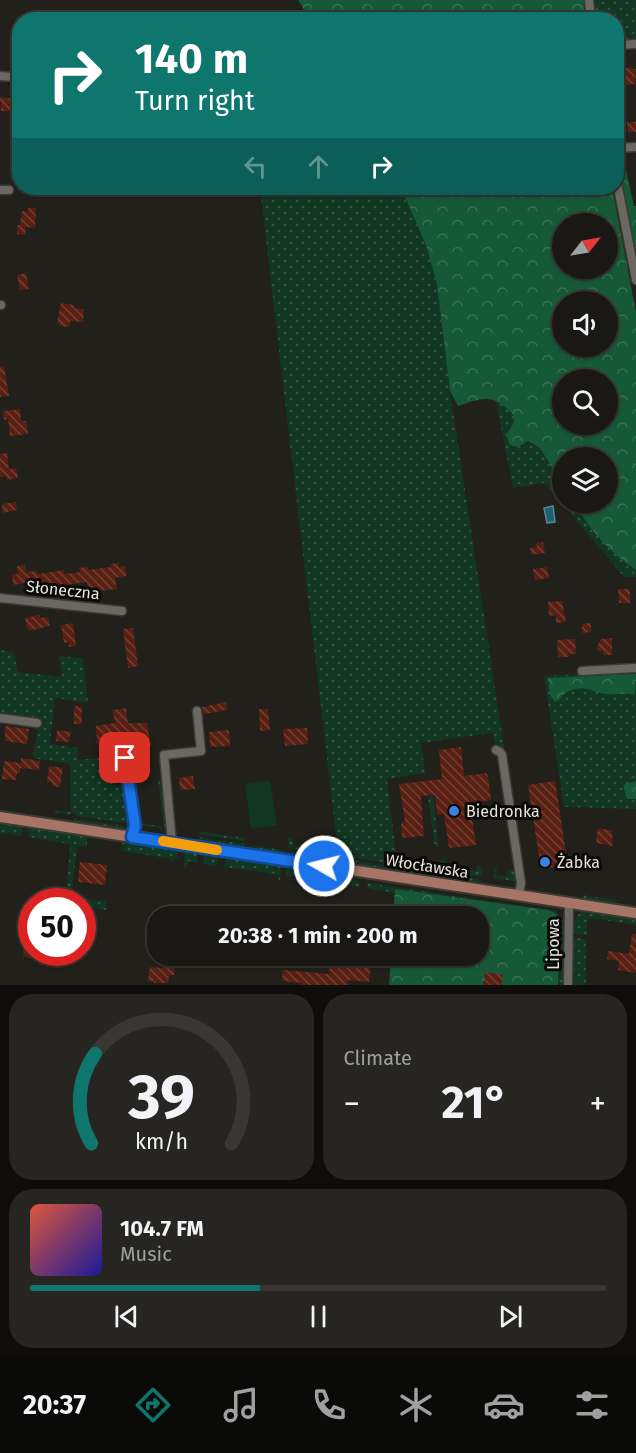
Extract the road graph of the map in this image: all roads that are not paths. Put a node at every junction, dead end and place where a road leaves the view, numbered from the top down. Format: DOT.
graph roads {
  1 [pos="619,195"];
  2 [pos="636,280"];
  3 [pos="0,598"];
  4 [pos="122,611"];
  5 [pos="636,668"];
  6 [pos="582,671"];
  7 [pos="196,711"];
  8 [pos="0,718"];
  9 [pos="37,723"];
  10 [pos="496,750"];
  11 [pos="125,758"];
  12 [pos="0,817"];
  13 [pos="132,837"];
  14 [pos="172,843"];
  15 [pos="519,895"];
  16 [pos="568,903"];
  17 [pos="636,913"];
  18 [pos="568,985"];
  1 -- 2 [label="street"];
  3 -- 4 [label="street, Słoneczna"];
  5 -- 6 [label="street"];
  7 -- 14 [label="street"];
  8 -- 9 [label="street"];
  10 -- 15 [label="street"];
  11 -- 13 [label="street"];
  12 -- 13 [label="main road, Włocławska"];
  13 -- 14 [label="main road, Włocławska"];
  14 -- 15 [label="main road, Włocławska"];
  15 -- 16 [label="main road, Włocławska"];
  16 -- 17 [label="main road, Włocławska"];
  16 -- 18 [label="street, Lipowa"];
}
